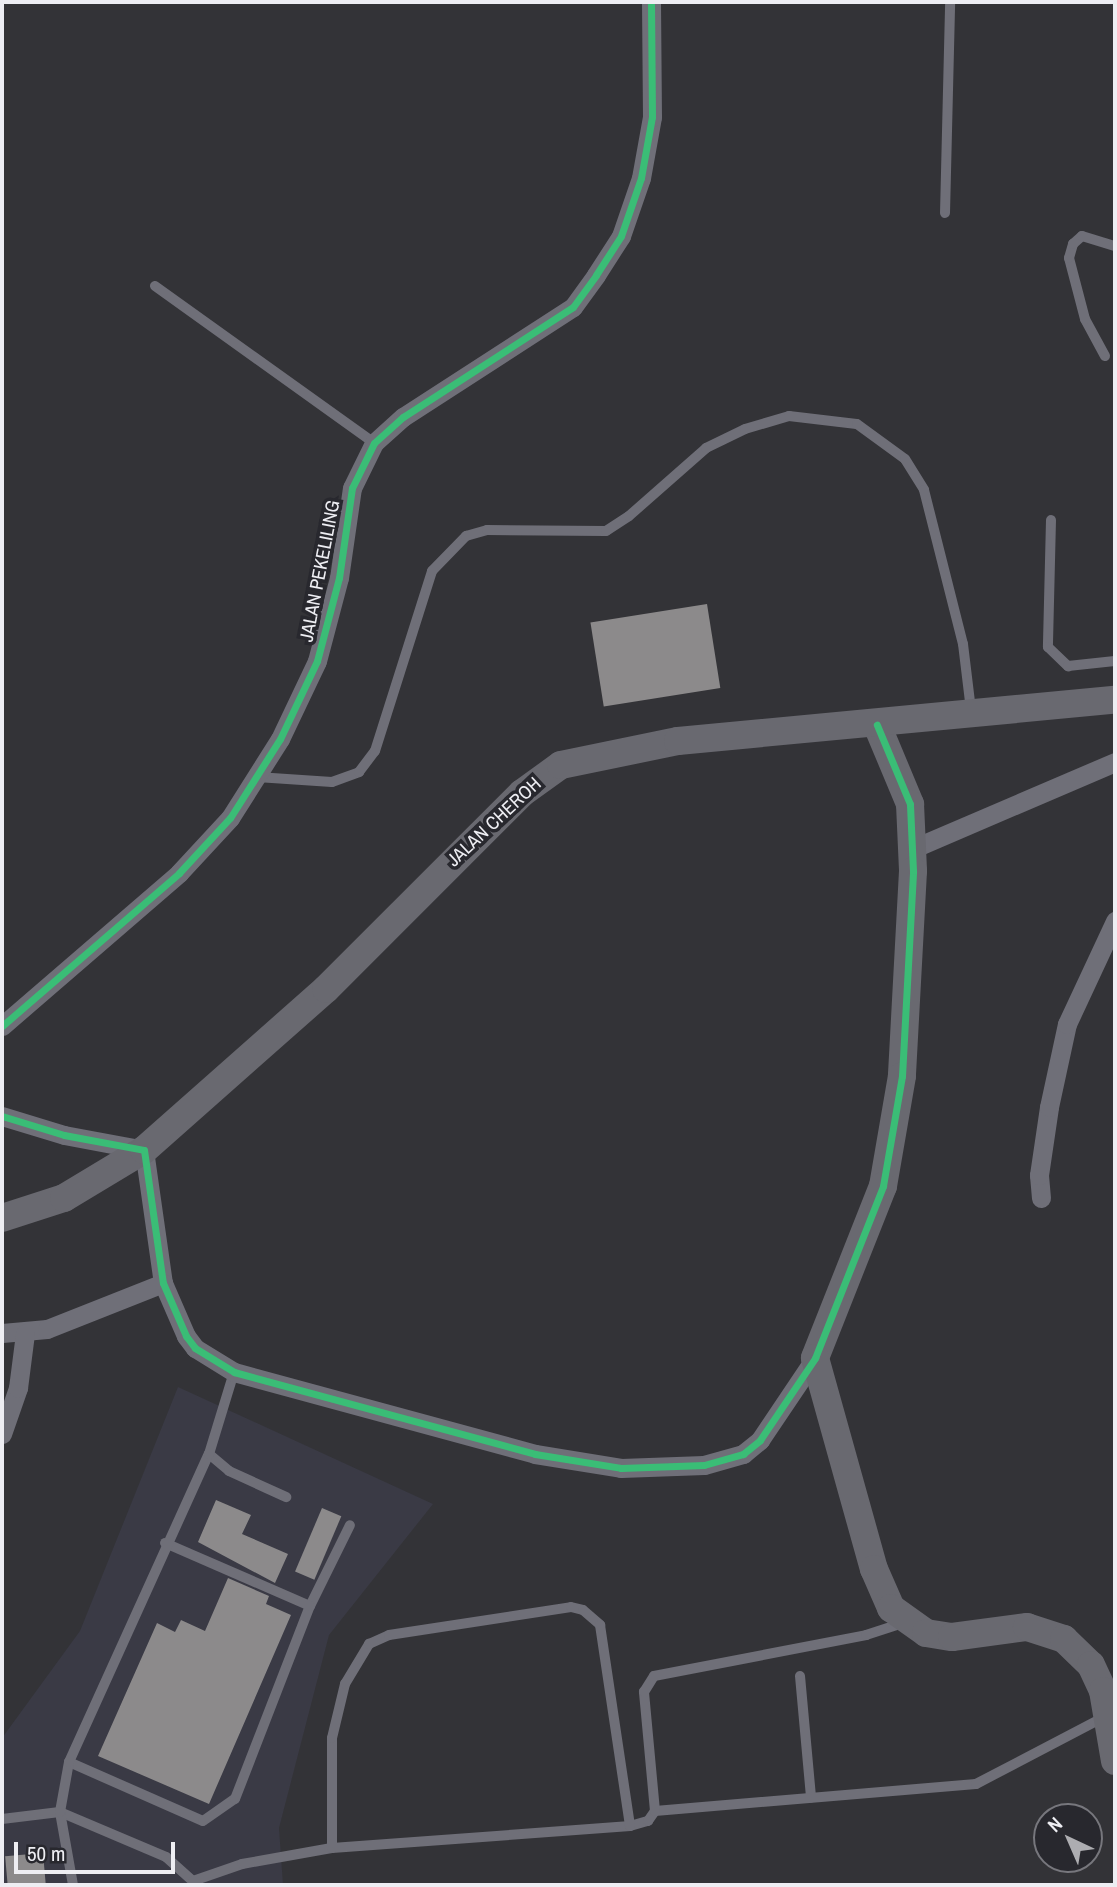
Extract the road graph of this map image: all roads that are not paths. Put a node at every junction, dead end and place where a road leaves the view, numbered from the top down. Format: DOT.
graph roads {
  1 [pos="651,2"];
  2 [pos="950,2"];
  3 [pos="945,213"];
  4 [pos="1115,246"];
  5 [pos="155,286"];
  6 [pos="1105,356"];
  7 [pos="374,443"];
  8 [pos="1051,520"];
  9 [pos="1115,662"];
  10 [pos="1115,700"];
  11 [pos="972,715"];
  12 [pos="877,725"];
  13 [pos="1115,762"];
  14 [pos="257,776"];
  15 [pos="912,849"];
  16 [pos="1115,920"];
  17 [pos="2,1027"];
  18 [pos="2,1116"];
  19 [pos="144,1150"];
  20 [pos="1041,1198"];
  21 [pos="2,1219"];
  22 [pos="163,1283"];
  23 [pos="2,1333"];
  24 [pos="25,1334"];
  25 [pos="815,1358"];
  26 [pos="234,1372"];
  27 [pos="2,1434"];
  28 [pos="209,1454"];
  29 [pos="286,1497"];
  30 [pos="350,1525"];
  31 [pos="165,1543"];
  32 [pos="310,1606"];
  33 [pos="905,1622"];
  34 [pos="800,1676"];
  35 [pos="1107,1715"];
  36 [pos="1115,1760"];
  37 [pos="69,1762"];
  38 [pos="811,1798"];
  39 [pos="655,1811"];
  40 [pos="60,1812"];
  41 [pos="2,1819"];
  42 [pos="630,1826"];
  43 [pos="332,1848"];
  44 [pos="74,1885"];
  1 -- 7 [label="street, JALAN PEKELILING"];
  2 -- 3 [label="lane"];
  4 -- 6 [label="lane"];
  5 -- 7 [label="lane"];
  7 -- 14 [label="street, JALAN PEKELILING"];
  8 -- 9 [label="lane"];
  10 -- 11 [label="main road, JALAN CHEROH"];
  11 -- 12 [label="main road, JALAN CHEROH"];
  11 -- 14 [label="lane"];
  12 -- 15 [label="main road"];
  12 -- 19 [label="main road, JALAN CHEROH"];
  13 -- 15 [label="street"];
  14 -- 17 [label="street, JALAN PEKELILING"];
  15 -- 25 [label="main road"];
  16 -- 20 [label="street"];
  18 -- 19 [label="street"];
  19 -- 21 [label="main road, JALAN CHEROH"];
  19 -- 22 [label="street"];
  22 -- 24 [label="street"];
  22 -- 26 [label="street"];
  23 -- 24 [label="street"];
  24 -- 27 [label="street"];
  25 -- 26 [label="street"];
  25 -- 33 [label="main road"];
  26 -- 28 [label="lane"];
  28 -- 29 [label="lane"];
  28 -- 31 [label="lane"];
  30 -- 32 [label="lane"];
  31 -- 32 [label="lane"];
  31 -- 37 [label="lane"];
  32 -- 37 [label="lane"];
  33 -- 35 [label="main road"];
  33 -- 39 [label="lane"];
  34 -- 38 [label="lane"];
  35 -- 36 [label="main road"];
  35 -- 38 [label="lane"];
  37 -- 40 [label="lane"];
  38 -- 39 [label="lane"];
  39 -- 42 [label="lane"];
  40 -- 41 [label="lane"];
  40 -- 43 [label="lane"];
  40 -- 44 [label="lane"];
  42 -- 43 [label="lane"];
  42 -- 43 [label="lane"];
}
